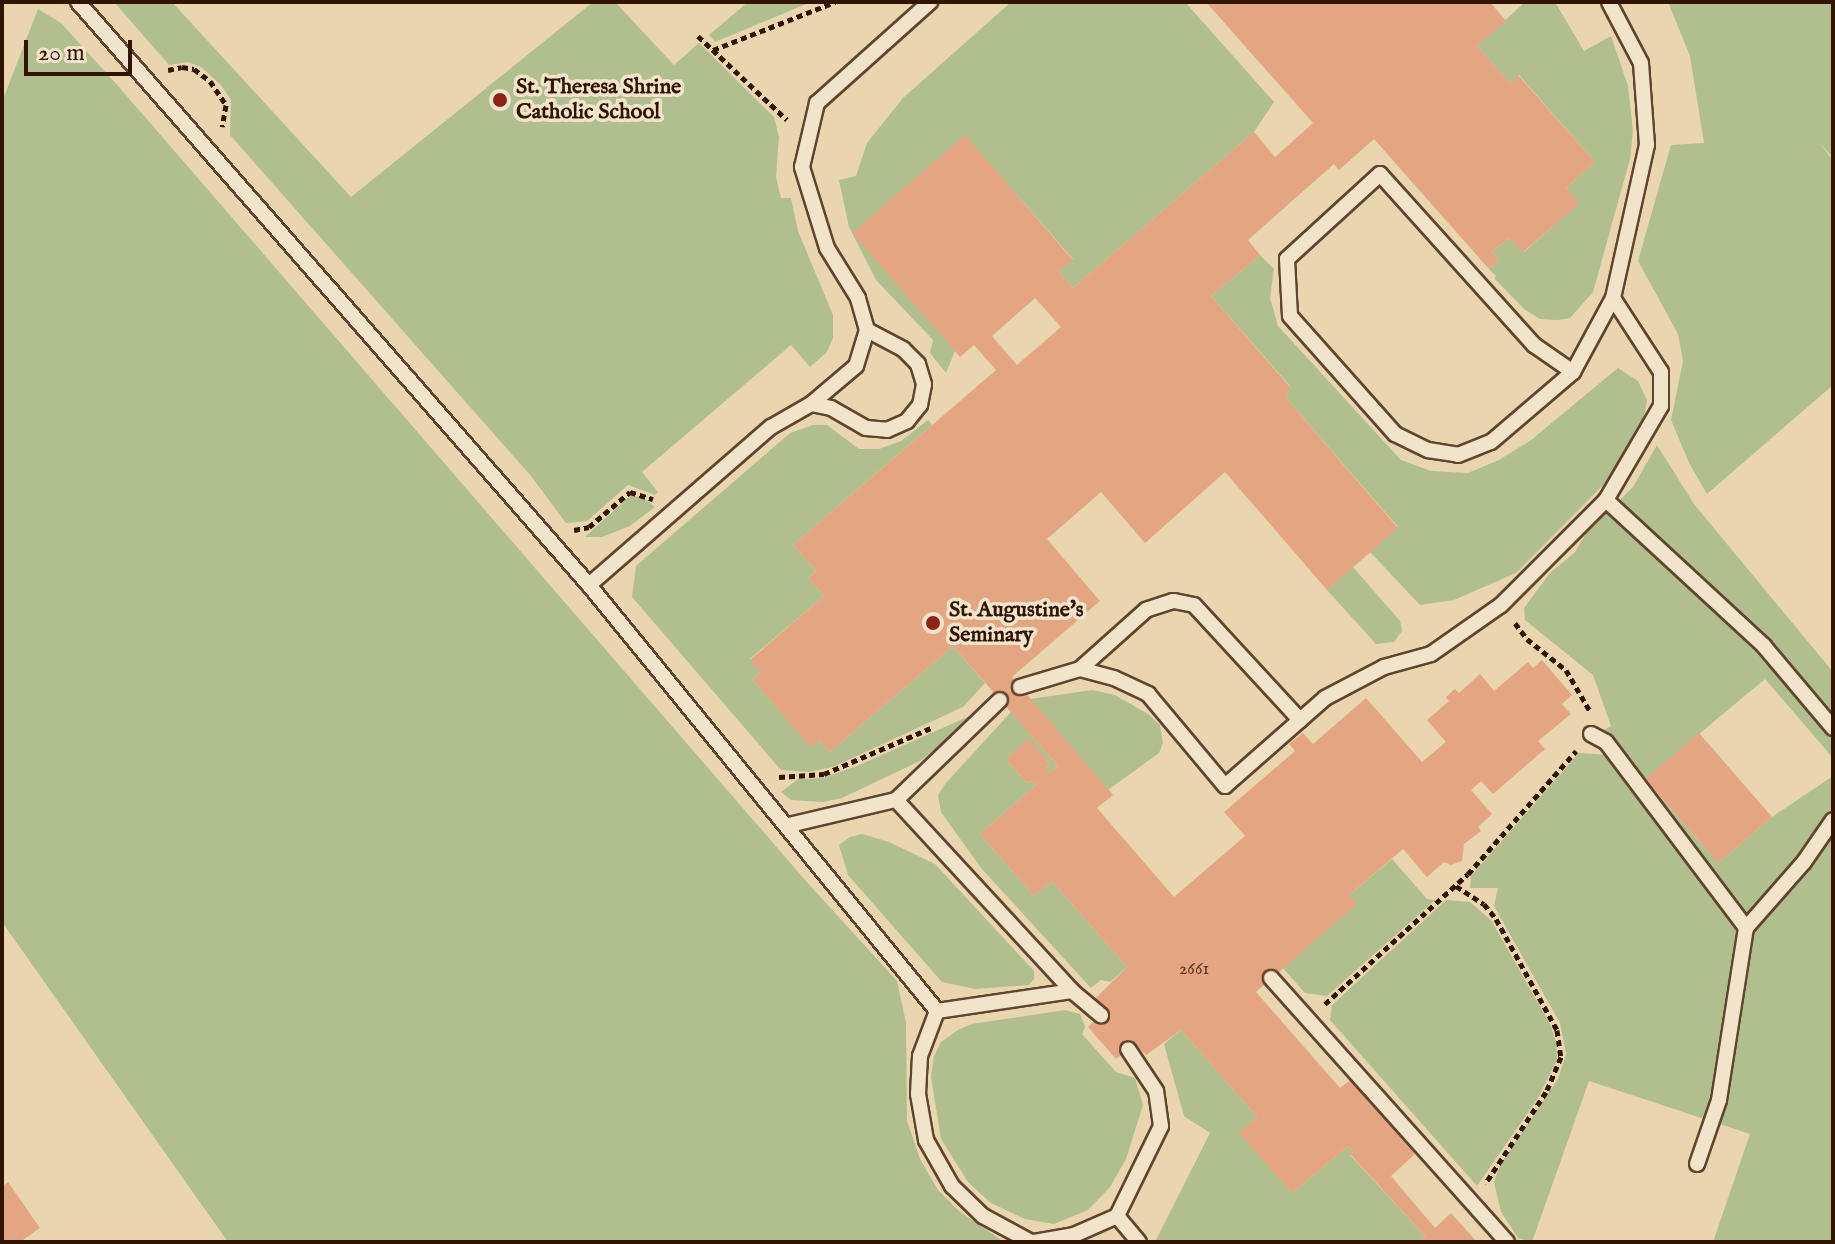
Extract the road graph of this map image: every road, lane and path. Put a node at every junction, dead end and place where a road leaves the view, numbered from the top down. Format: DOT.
graph roads {
  1 [pos="78,2"];
  2 [pos="835,2"];
  3 [pos="930,2"];
  4 [pos="1609,2"];
  5 [pos="698,36"];
  6 [pos="713,50"];
  7 [pos="157,61"];
  8 [pos="223,139"];
  9 [pos="808,140"];
  10 [pos="1613,298"];
  11 [pos="867,330"];
  12 [pos="1573,372"];
  13 [pos="811,404"];
  14 [pos="1606,500"];
  15 [pos="669,515"];
  16 [pos="563,526"];
  17 [pos="589,585"];
  18 [pos="1501,605"];
  19 [pos="1080,669"];
  20 [pos="1020,687"];
  21 [pos="1000,700"];
  22 [pos="1300,720"];
  23 [pos="937,725"];
  24 [pos="1833,728"];
  25 [pos="1591,734"];
  26 [pos="750,778"];
  27 [pos="896,800"];
  28 [pos="1833,820"];
  29 [pos="789,825"];
  30 [pos="1456,886"];
  31 [pos="1746,928"];
  32 [pos="1271,978"];
  33 [pos="1072,991"];
  34 [pos="937,1011"];
  35 [pos="1101,1015"];
  36 [pos="1309,1018"];
  37 [pos="1128,1049"];
  38 [pos="1697,1164"];
  39 [pos="1473,1202"];
  40 [pos="1117,1216"];
  41 [pos="1032,1242"];
  42 [pos="1139,1242"];
  43 [pos="1507,1242"];
  1 -- 17 [label="lane"];
  2 -- 6 [label="path"];
  3 -- 9 [label="lane"];
  4 -- 10 [label="lane"];
  5 -- 6 [label="path"];
  6 -- 9 [label="path"];
  7 -- 8 [label="path"];
  9 -- 11 [label="lane"];
  10 -- 12 [label="lane"];
  10 -- 14 [label="lane"];
  11 -- 13 [label="lane"];
  11 -- 13 [label="lane"];
  12 -- 12 [label="lane"];
  13 -- 15 [label="lane"];
  14 -- 18 [label="lane"];
  14 -- 24 [label="lane"];
  15 -- 16 [label="path"];
  15 -- 17 [label="lane"];
  17 -- 26 [label="lane"];
  18 -- 22 [label="lane"];
  18 -- 25 [label="path"];
  19 -- 20 [label="lane"];
  19 -- 22 [label="lane"];
  19 -- 22 [label="lane"];
  21 -- 27 [label="lane"];
  23 -- 26 [label="path"];
  25 -- 30 [label="path"];
  25 -- 31 [label="lane"];
  26 -- 29 [label="lane"];
  27 -- 29 [label="lane"];
  27 -- 33 [label="lane"];
  28 -- 31 [label="lane"];
  29 -- 34 [label="lane"];
  30 -- 36 [label="path"];
  30 -- 39 [label="path"];
  31 -- 38 [label="lane"];
  32 -- 36 [label="lane"];
  33 -- 34 [label="lane"];
  33 -- 35 [label="lane"];
  34 -- 41 [label="lane"];
  36 -- 39 [label="lane"];
  37 -- 40 [label="lane"];
  39 -- 43 [label="lane"];
  40 -- 41 [label="lane"];
  40 -- 42 [label="lane"];
}
